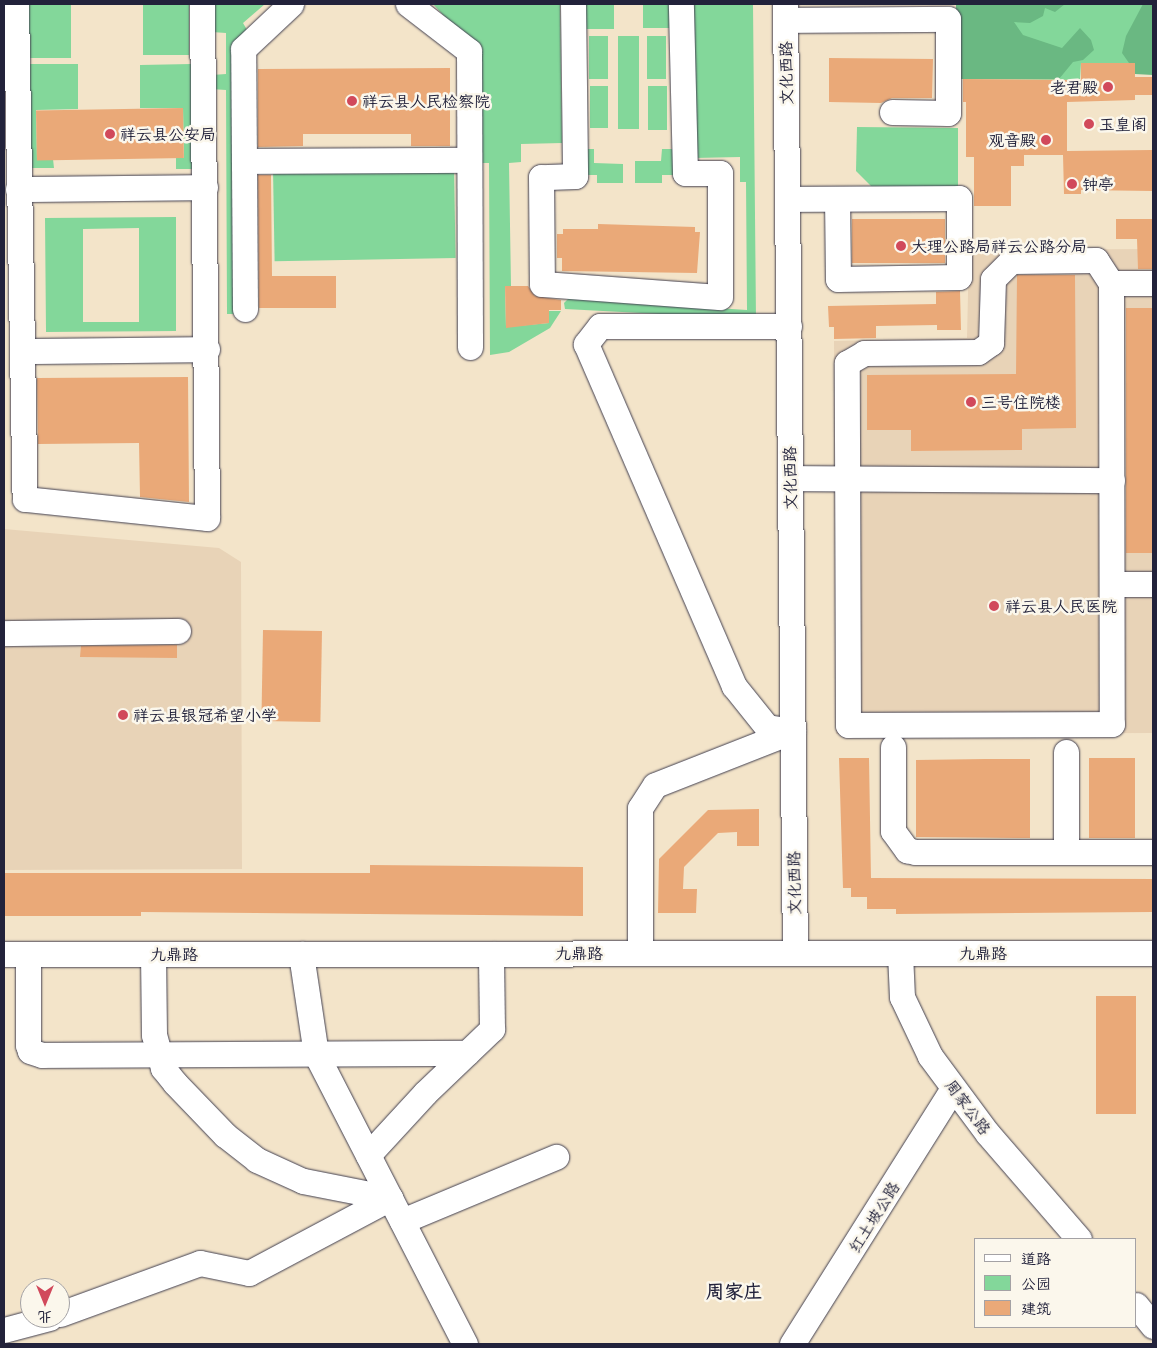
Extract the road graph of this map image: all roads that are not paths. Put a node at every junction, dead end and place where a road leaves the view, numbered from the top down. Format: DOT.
graph roads {
  1 [pos="16,4"];
  2 [pos="202,4"];
  3 [pos="291,4"];
  4 [pos="408,4"];
  5 [pos="574,4"];
  6 [pos="681,4"];
  7 [pos="785,12"];
  8 [pos="892,112"];
  9 [pos="470,160"];
  10 [pos="244,161"];
  11 [pos="206,187"];
  12 [pos="18,189"];
  13 [pos="788,199"];
  14 [pos="837,199"];
  15 [pos="1112,283"];
  16 [pos="1153,283"];
  17 [pos="245,309"];
  18 [pos="789,326"];
  19 [pos="470,347"];
  20 [pos="207,349"];
  21 [pos="23,351"];
  22 [pos="790,478"];
  23 [pos="848,479"];
  24 [pos="1112,480"];
  25 [pos="1112,584"];
  26 [pos="1153,584"];
  27 [pos="178,631"];
  28 [pos="4,633"];
  29 [pos="793,731"];
  30 [pos="893,747"];
  31 [pos="1066,752"];
  32 [pos="1066,852"];
  33 [pos="1153,852"];
  34 [pos="640,953"];
  35 [pos="795,953"];
  36 [pos="900,953"];
  37 [pos="1153,953"];
  38 [pos="16,954"];
  39 [pos="153,954"];
  40 [pos="301,954"];
  41 [pos="491,954"];
  42 [pos="467,1053"];
  43 [pos="316,1054"];
  44 [pos="160,1055"];
  45 [pos="953,1088"];
  46 [pos="368,1155"];
  47 [pos="556,1158"];
  48 [pos="390,1198"];
  49 [pos="402,1221"];
  50 [pos="1078,1238"];
  51 [pos="1137,1306"];
  52 [pos="70,1310"];
  53 [pos="20,1326"];
  54 [pos="1153,1326"];
  55 [pos="4,1330"];
  56 [pos="465,1344"];
  57 [pos="792,1344"];
  1 -- 12 [label="street"];
  2 -- 11 [label="street"];
  3 -- 10 [label="street"];
  4 -- 9 [label="street"];
  5 -- 6 [label="street"];
  7 -- 8 [label="street"];
  7 -- 13 [label="street, 文化西路"];
  9 -- 10 [label="street"];
  9 -- 19 [label="street"];
  10 -- 17 [label="street"];
  11 -- 12 [label="street"];
  11 -- 20 [label="street"];
  12 -- 21 [label="street"];
  13 -- 14 [label="street"];
  13 -- 18 [label="street, 文化西路"];
  14 -- 14 [label="street"];
  15 -- 16 [label="street"];
  15 -- 23 [label="street"];
  15 -- 24 [label="street"];
  18 -- 22 [label="street, 文化西路"];
  18 -- 29 [label="street"];
  20 -- 21 [label="street"];
  20 -- 21 [label="street"];
  22 -- 23 [label="street"];
  22 -- 29 [label="street, 文化西路"];
  23 -- 24 [label="street"];
  23 -- 25 [label="street"];
  24 -- 25 [label="street"];
  25 -- 26 [label="street"];
  27 -- 28 [label="street"];
  29 -- 34 [label="street"];
  29 -- 35 [label="street, 文化西路"];
  30 -- 32 [label="street"];
  31 -- 32 [label="street"];
  32 -- 33 [label="street"];
  34 -- 35 [label="street, 九鼎路"];
  34 -- 41 [label="street, 九鼎路"];
  35 -- 36 [label="street, 九鼎路"];
  36 -- 37 [label="street, 九鼎路"];
  36 -- 45 [label="street, 周家公路"];
  38 -- 39 [label="street, 九鼎路"];
  38 -- 44 [label="street"];
  39 -- 40 [label="street, 九鼎路"];
  39 -- 44 [label="street"];
  40 -- 41 [label="street, 九鼎路"];
  40 -- 43 [label="street"];
  41 -- 42 [label="street"];
  42 -- 43 [label="street"];
  42 -- 46 [label="street"];
  43 -- 44 [label="street"];
  43 -- 46 [label="street"];
  44 -- 48 [label="street"];
  45 -- 50 [label="street, 周家公路"];
  45 -- 57 [label="street, 红土坡公路"];
  46 -- 48 [label="street"];
  47 -- 49 [label="street"];
  48 -- 49 [label="street"];
  48 -- 52 [label="street"];
  49 -- 56 [label="street"];
  51 -- 54 [label="street"];
  53 -- 55 [label="street"];
}
